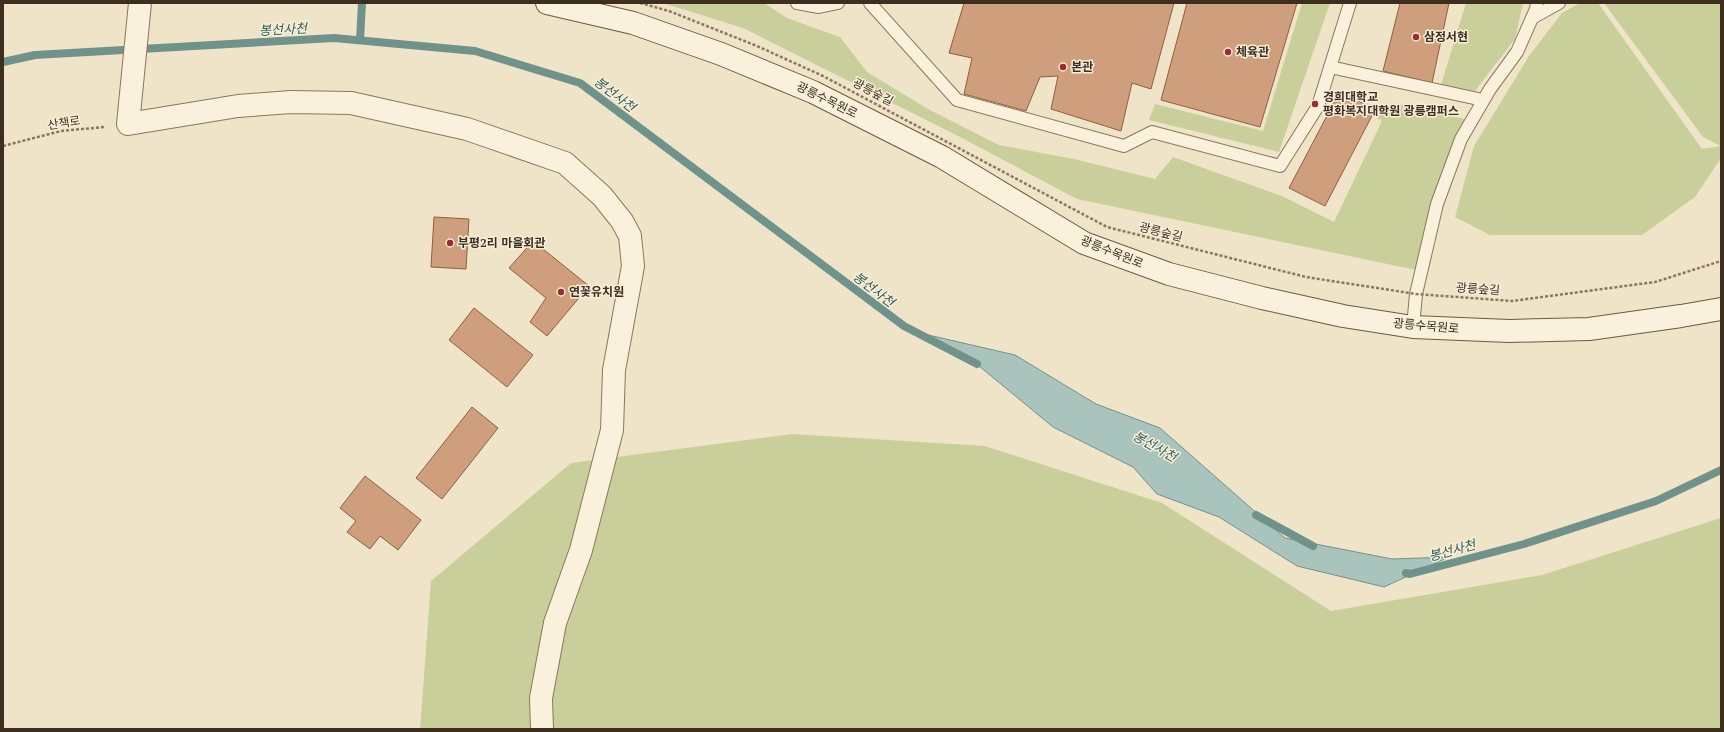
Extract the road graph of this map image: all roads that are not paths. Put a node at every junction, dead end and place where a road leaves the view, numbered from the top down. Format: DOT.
graph roads {
  1 [pos="140,3"];
  2 [pos="547,3"];
  3 [pos="798,3"];
  4 [pos="838,3"];
  5 [pos="870,3"];
  6 [pos="1350,3"];
  7 [pos="1537,3"];
  8 [pos="1558,3"];
  9 [pos="1532,18"];
  10 [pos="1330,67"];
  11 [pos="1484,100"];
  12 [pos="1721,309"];
  13 [pos="1413,327"];
  14 [pos="542,729"];
  1 -- 14 [label="street"];
  2 -- 13 [label="street, 광릉수목원로"];
  3 -- 4 [label="lane"];
  5 -- 10 [label="lane"];
  6 -- 10 [label="lane"];
  7 -- 9 [label="lane"];
  8 -- 9 [label="lane"];
  9 -- 11 [label="lane"];
  10 -- 11 [label="lane"];
  11 -- 13 [label="lane"];
  12 -- 13 [label="street, 광릉수목원로"];
}
